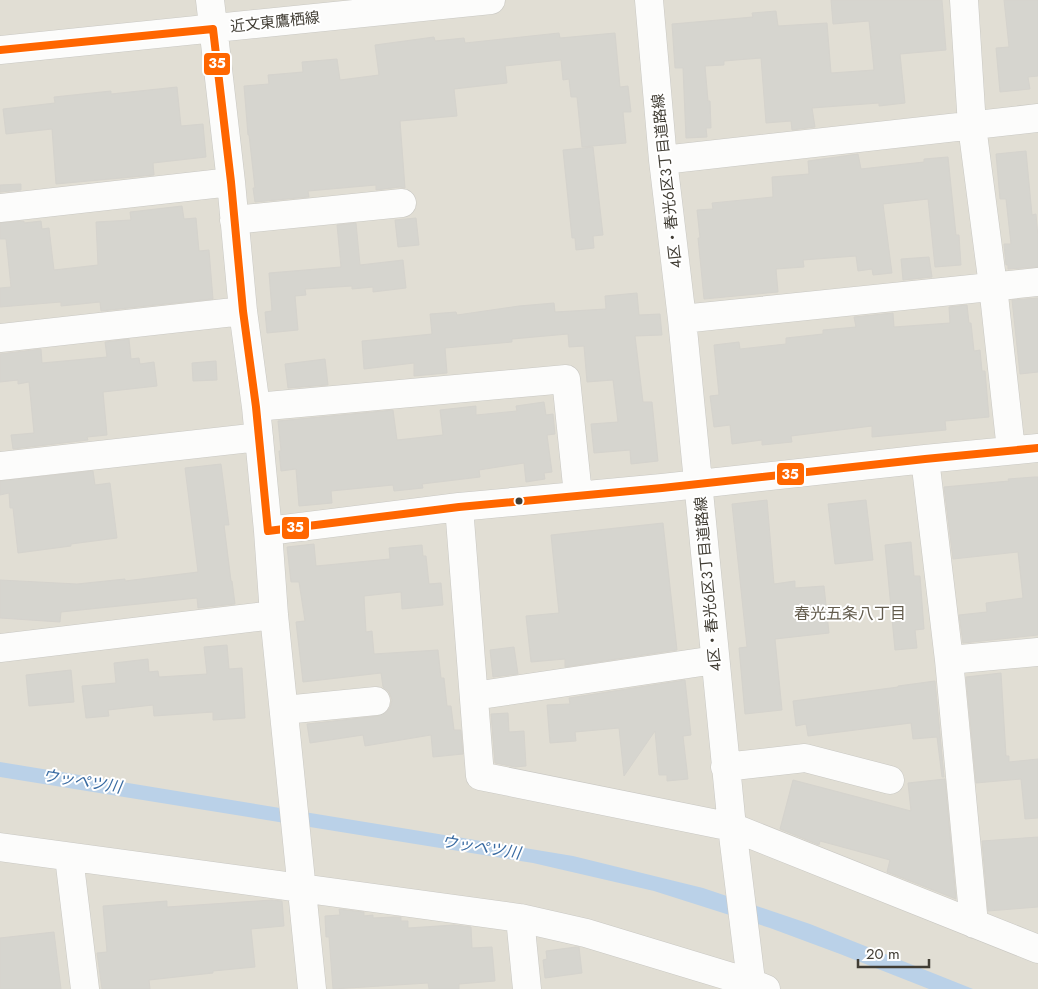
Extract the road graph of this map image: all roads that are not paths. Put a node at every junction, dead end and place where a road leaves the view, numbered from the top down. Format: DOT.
graph roads {
  1 [pos="210,0"];
  2 [pos="491,0"];
  3 [pos="649,0"];
  4 [pos="964,0"];
  5 [pos="213,29"];
  6 [pos="0,50"];
  7 [pos="1038,118"];
  8 [pos="972,126"];
  9 [pos="663,160"];
  10 [pos="231,182"];
  11 [pos="402,203"];
  12 [pos="0,208"];
  13 [pos="234,220"];
  14 [pos="1038,282"];
  15 [pos="993,286"];
  16 [pos="243,311"];
  17 [pos="682,319"];
  18 [pos="0,338"];
  19 [pos="256,407"];
  20 [pos="259,437"];
  21 [pos="1038,448"];
  22 [pos="1011,450"];
  23 [pos="925,459"];
  24 [pos="0,466"];
  25 [pos="698,484"];
  26 [pos="578,495"];
  27 [pos="458,507"];
  28 [pos="268,531"];
  29 [pos="274,615"];
  30 [pos="0,648"];
  31 [pos="1038,652"];
  32 [pos="715,660"];
  33 [pos="949,660"];
  34 [pos="474,696"];
  35 [pos="376,701"];
  36 [pos="284,710"];
  37 [pos="725,767"];
  38 [pos="890,780"];
  39 [pos="732,835"];
  40 [pos="0,847"];
  41 [pos="70,857"];
  42 [pos="302,877"];
  43 [pos="520,918"];
  44 [pos="974,924"];
  45 [pos="1038,949"];
  46 [pos="754,980"];
  47 [pos="85,989"];
  48 [pos="312,989"];
  49 [pos="527,989"];
  1 -- 5 [label="street"];
  2 -- 5 [label="street, 近文東鷹栖線"];
  3 -- 9 [label="street, 4区・春光6区3丁目道路線"];
  4 -- 8 [label="street"];
  5 -- 6 [label="street, 近文東鷹栖線"];
  5 -- 10 [label="street"];
  7 -- 8 [label="street"];
  8 -- 9 [label="street"];
  8 -- 15 [label="street"];
  9 -- 17 [label="street, 4区・春光6区3丁目道路線"];
  10 -- 12 [label="street"];
  10 -- 13 [label="street"];
  11 -- 13 [label="street"];
  13 -- 16 [label="street"];
  14 -- 15 [label="street"];
  15 -- 17 [label="street"];
  15 -- 22 [label="street"];
  16 -- 18 [label="street"];
  16 -- 19 [label="street"];
  17 -- 25 [label="street, 4区・春光6区3丁目道路線"];
  19 -- 20 [label="street"];
  19 -- 26 [label="street"];
  20 -- 24 [label="street"];
  20 -- 28 [label="street"];
  21 -- 22 [label="street"];
  22 -- 23 [label="street"];
  23 -- 25 [label="street"];
  23 -- 33 [label="street"];
  25 -- 26 [label="street"];
  25 -- 32 [label="street, 4区・春光6区3丁目道路線"];
  26 -- 27 [label="street"];
  27 -- 28 [label="street"];
  27 -- 34 [label="street"];
  28 -- 29 [label="street"];
  29 -- 30 [label="street"];
  29 -- 36 [label="street"];
  31 -- 33 [label="street"];
  32 -- 34 [label="street"];
  32 -- 37 [label="street, 4区・春光6区3丁目道路線"];
  33 -- 44 [label="street"];
  34 -- 39 [label="street"];
  35 -- 36 [label="street"];
  36 -- 42 [label="street"];
  37 -- 38 [label="street"];
  37 -- 39 [label="street, 4区・春光6区3丁目道路線"];
  39 -- 44 [label="street"];
  39 -- 46 [label="street, 4区・春光6区3丁目道路線"];
  40 -- 41 [label="street"];
  41 -- 42 [label="street"];
  41 -- 47 [label="street"];
  42 -- 43 [label="street"];
  42 -- 48 [label="street"];
  43 -- 46 [label="street"];
  43 -- 49 [label="street"];
  44 -- 45 [label="street"];
}
